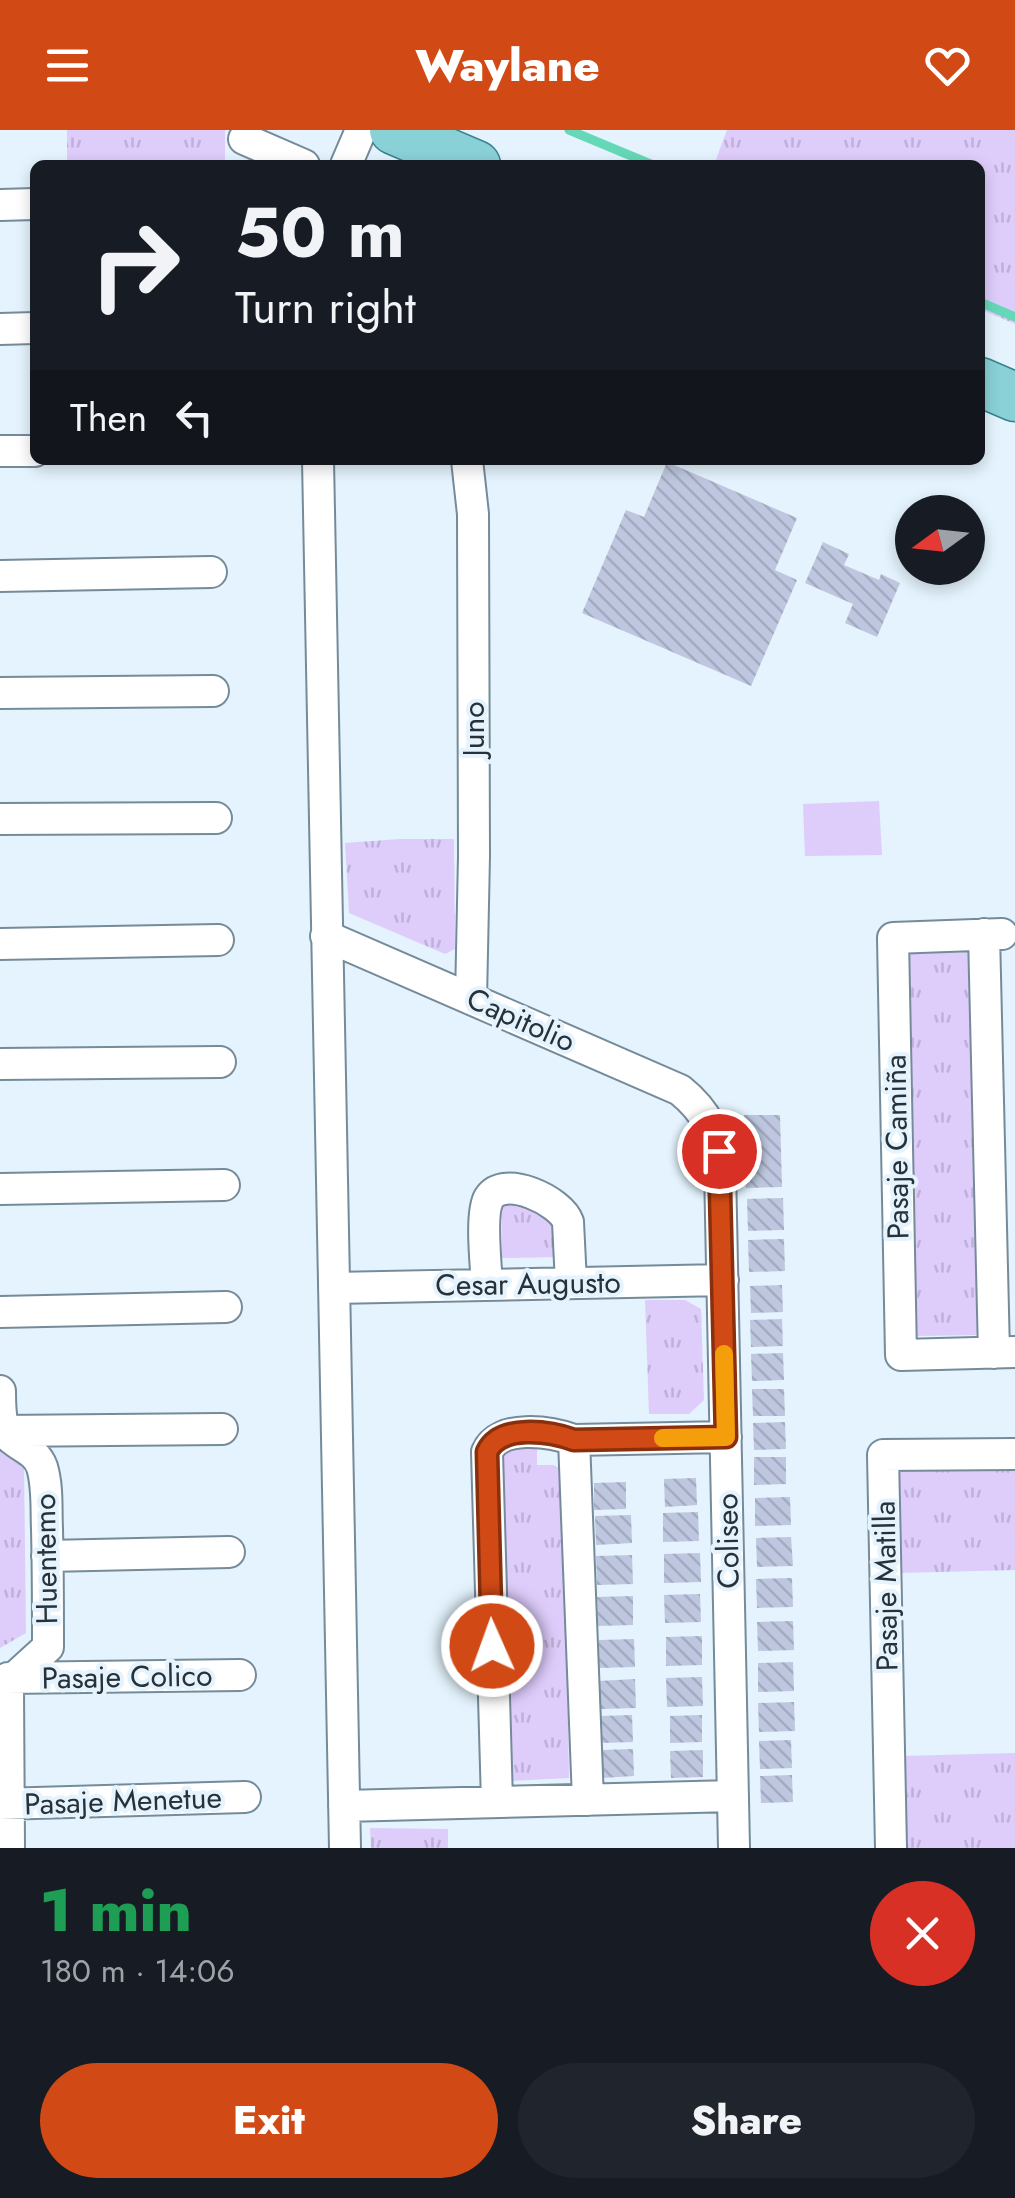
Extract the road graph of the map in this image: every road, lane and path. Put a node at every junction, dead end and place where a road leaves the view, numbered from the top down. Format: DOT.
graph roads {
  1 [pos="361,130"];
  2 [pos="244,139"];
  3 [pos="409,145"];
  4 [pos="292,160"];
  5 [pos="348,160"];
  6 [pos="459,160"];
  7 [pos="0,204"];
  8 [pos="30,204"];
  9 [pos="30,328"];
  10 [pos="0,329"];
  11 [pos="985,384"];
  12 [pos="1015,397"];
  13 [pos="30,451"];
  14 [pos="0,452"];
  15 [pos="318,465"];
  16 [pos="468,465"];
  17 [pos="210,572"];
  18 [pos="0,576"];
  19 [pos="213,692"];
  20 [pos="0,693"];
  21 [pos="216,818"];
  22 [pos="0,819"];
  23 [pos="326,936"];
  24 [pos="218,940"];
  25 [pos="0,944"];
  26 [pos="471,998"];
  27 [pos="220,1062"];
  28 [pos="0,1064"];
  29 [pos="707,1117"];
  30 [pos="224,1185"];
  31 [pos="0,1190"];
  32 [pos="722,1280"];
  33 [pos="571,1284"];
  34 [pos="486,1285"];
  35 [pos="334,1288"];
  36 [pos="226,1307"];
  37 [pos="0,1312"];
  38 [pos="1004,1352"];
  39 [pos="0,1391"];
  40 [pos="222,1429"];
  41 [pos="2,1431"];
  42 [pos="726,1437"];
  43 [pos="574,1440"];
  44 [pos="1015,1454"];
  45 [pos="229,1552"];
  46 [pos="47,1556"];
  47 [pos="240,1675"];
  48 [pos="7,1678"];
  49 [pos="733,1796"];
  50 [pos="245,1797"];
  51 [pos="588,1800"];
  52 [pos="497,1802"];
  53 [pos="4,1804"];
  54 [pos="344,1806"];
  55 [pos="9,1848"];
  56 [pos="345,1848"];
  57 [pos="734,1848"];
  58 [pos="890,1848"];
  1 -- 5 [label="street"];
  2 -- 4 [label="street"];
  3 -- 6 [label="main road"];
  7 -- 8 [label="street"];
  9 -- 10 [label="street"];
  11 -- 12 [label="main road"];
  13 -- 14 [label="street"];
  15 -- 23 [label="street"];
  16 -- 26 [label="street, Juno"];
  17 -- 18 [label="street"];
  19 -- 20 [label="street"];
  21 -- 22 [label="street"];
  23 -- 26 [label="street, Capitolio"];
  23 -- 35 [label="street"];
  24 -- 25 [label="street"];
  26 -- 29 [label="street, Capitolio"];
  27 -- 28 [label="street"];
  29 -- 32 [label="street, Coliseo"];
  30 -- 31 [label="street"];
  32 -- 33 [label="street, Cesar Augusto"];
  32 -- 42 [label="street, Coliseo"];
  33 -- 34 [label="street, Cesar Augusto"];
  33 -- 34 [label="street"];
  34 -- 35 [label="street, Cesar Augusto"];
  35 -- 54 [label="street"];
  36 -- 37 [label="street"];
  38 -- 38 [label="street, Pasaje Camiña"];
  39 -- 41 [label="street"];
  40 -- 41 [label="street"];
  41 -- 46 [label="street, Huentemo"];
  42 -- 43 [label="street"];
  42 -- 49 [label="street, Coliseo"];
  43 -- 51 [label="street"];
  43 -- 52 [label="street"];
  44 -- 58 [label="street, Pasaje Matilla"];
  45 -- 46 [label="street"];
  46 -- 48 [label="street, Huentemo"];
  47 -- 48 [label="street, Pasaje Colico"];
  48 -- 53 [label="street"];
  49 -- 51 [label="street"];
  49 -- 57 [label="street, Coliseo"];
  50 -- 53 [label="street, Pasaje Menetue"];
  51 -- 52 [label="street"];
  52 -- 54 [label="street"];
  53 -- 55 [label="street"];
  54 -- 56 [label="street"];
}
